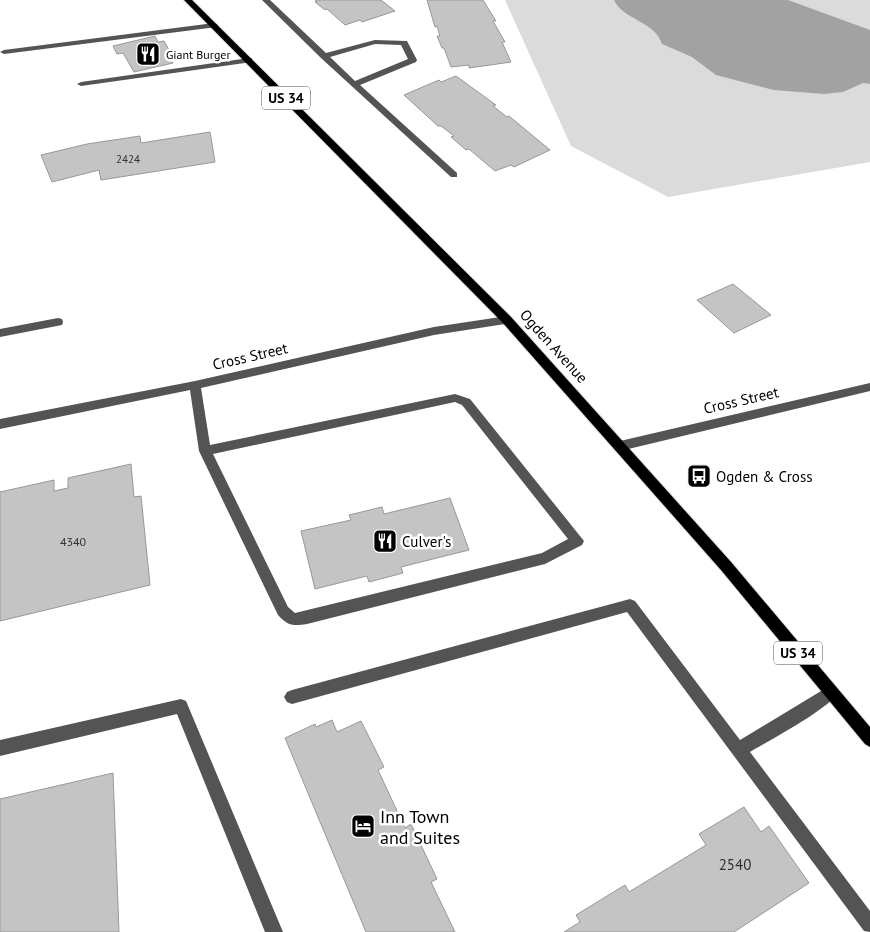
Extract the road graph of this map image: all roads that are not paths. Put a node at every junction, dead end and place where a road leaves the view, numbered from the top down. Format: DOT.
graph roads {
  1 [pos="188,0"];
  2 [pos="266,0"];
  3 [pos="214,25"];
  4 [pos="4,52"];
  5 [pos="324,56"];
  6 [pos="249,60"];
  7 [pos="81,84"];
  8 [pos="354,84"];
  9 [pos="454,175"];
  10 [pos="507,320"];
  11 [pos="58,322"];
  12 [pos="0,333"];
  13 [pos="195,385"];
  14 [pos="870,387"];
  15 [pos="0,424"];
  16 [pos="620,446"];
  17 [pos="205,451"];
  18 [pos="831,692"];
  19 [pos="292,698"];
  20 [pos="870,739"];
  21 [pos="0,748"];
  22 [pos="738,750"];
  23 [pos="870,926"];
  24 [pos="274,932"];
  1 -- 3 [label="main road, Ogden Avenue / US 34"];
  2 -- 5 [label="street"];
  3 -- 4 [label="street"];
  3 -- 6 [label="main road, Ogden Avenue / US 34"];
  5 -- 8 [label="street"];
  5 -- 8 [label="street"];
  6 -- 7 [label="street"];
  6 -- 10 [label="main road, Ogden Avenue / US 34"];
  8 -- 9 [label="street"];
  10 -- 13 [label="street, Cross Street"];
  10 -- 16 [label="main road, Ogden Avenue / US 34"];
  11 -- 12 [label="street"];
  13 -- 15 [label="street, Cross Street"];
  13 -- 17 [label="street"];
  14 -- 16 [label="street, Cross Street"];
  16 -- 18 [label="main road, Ogden Avenue / US 34"];
  17 -- 17 [label="street"];
  18 -- 20 [label="main road, Ogden Avenue / US 34"];
  18 -- 22 [label="street"];
  19 -- 22 [label="street"];
  21 -- 24 [label="street"];
  22 -- 23 [label="street"];
}
